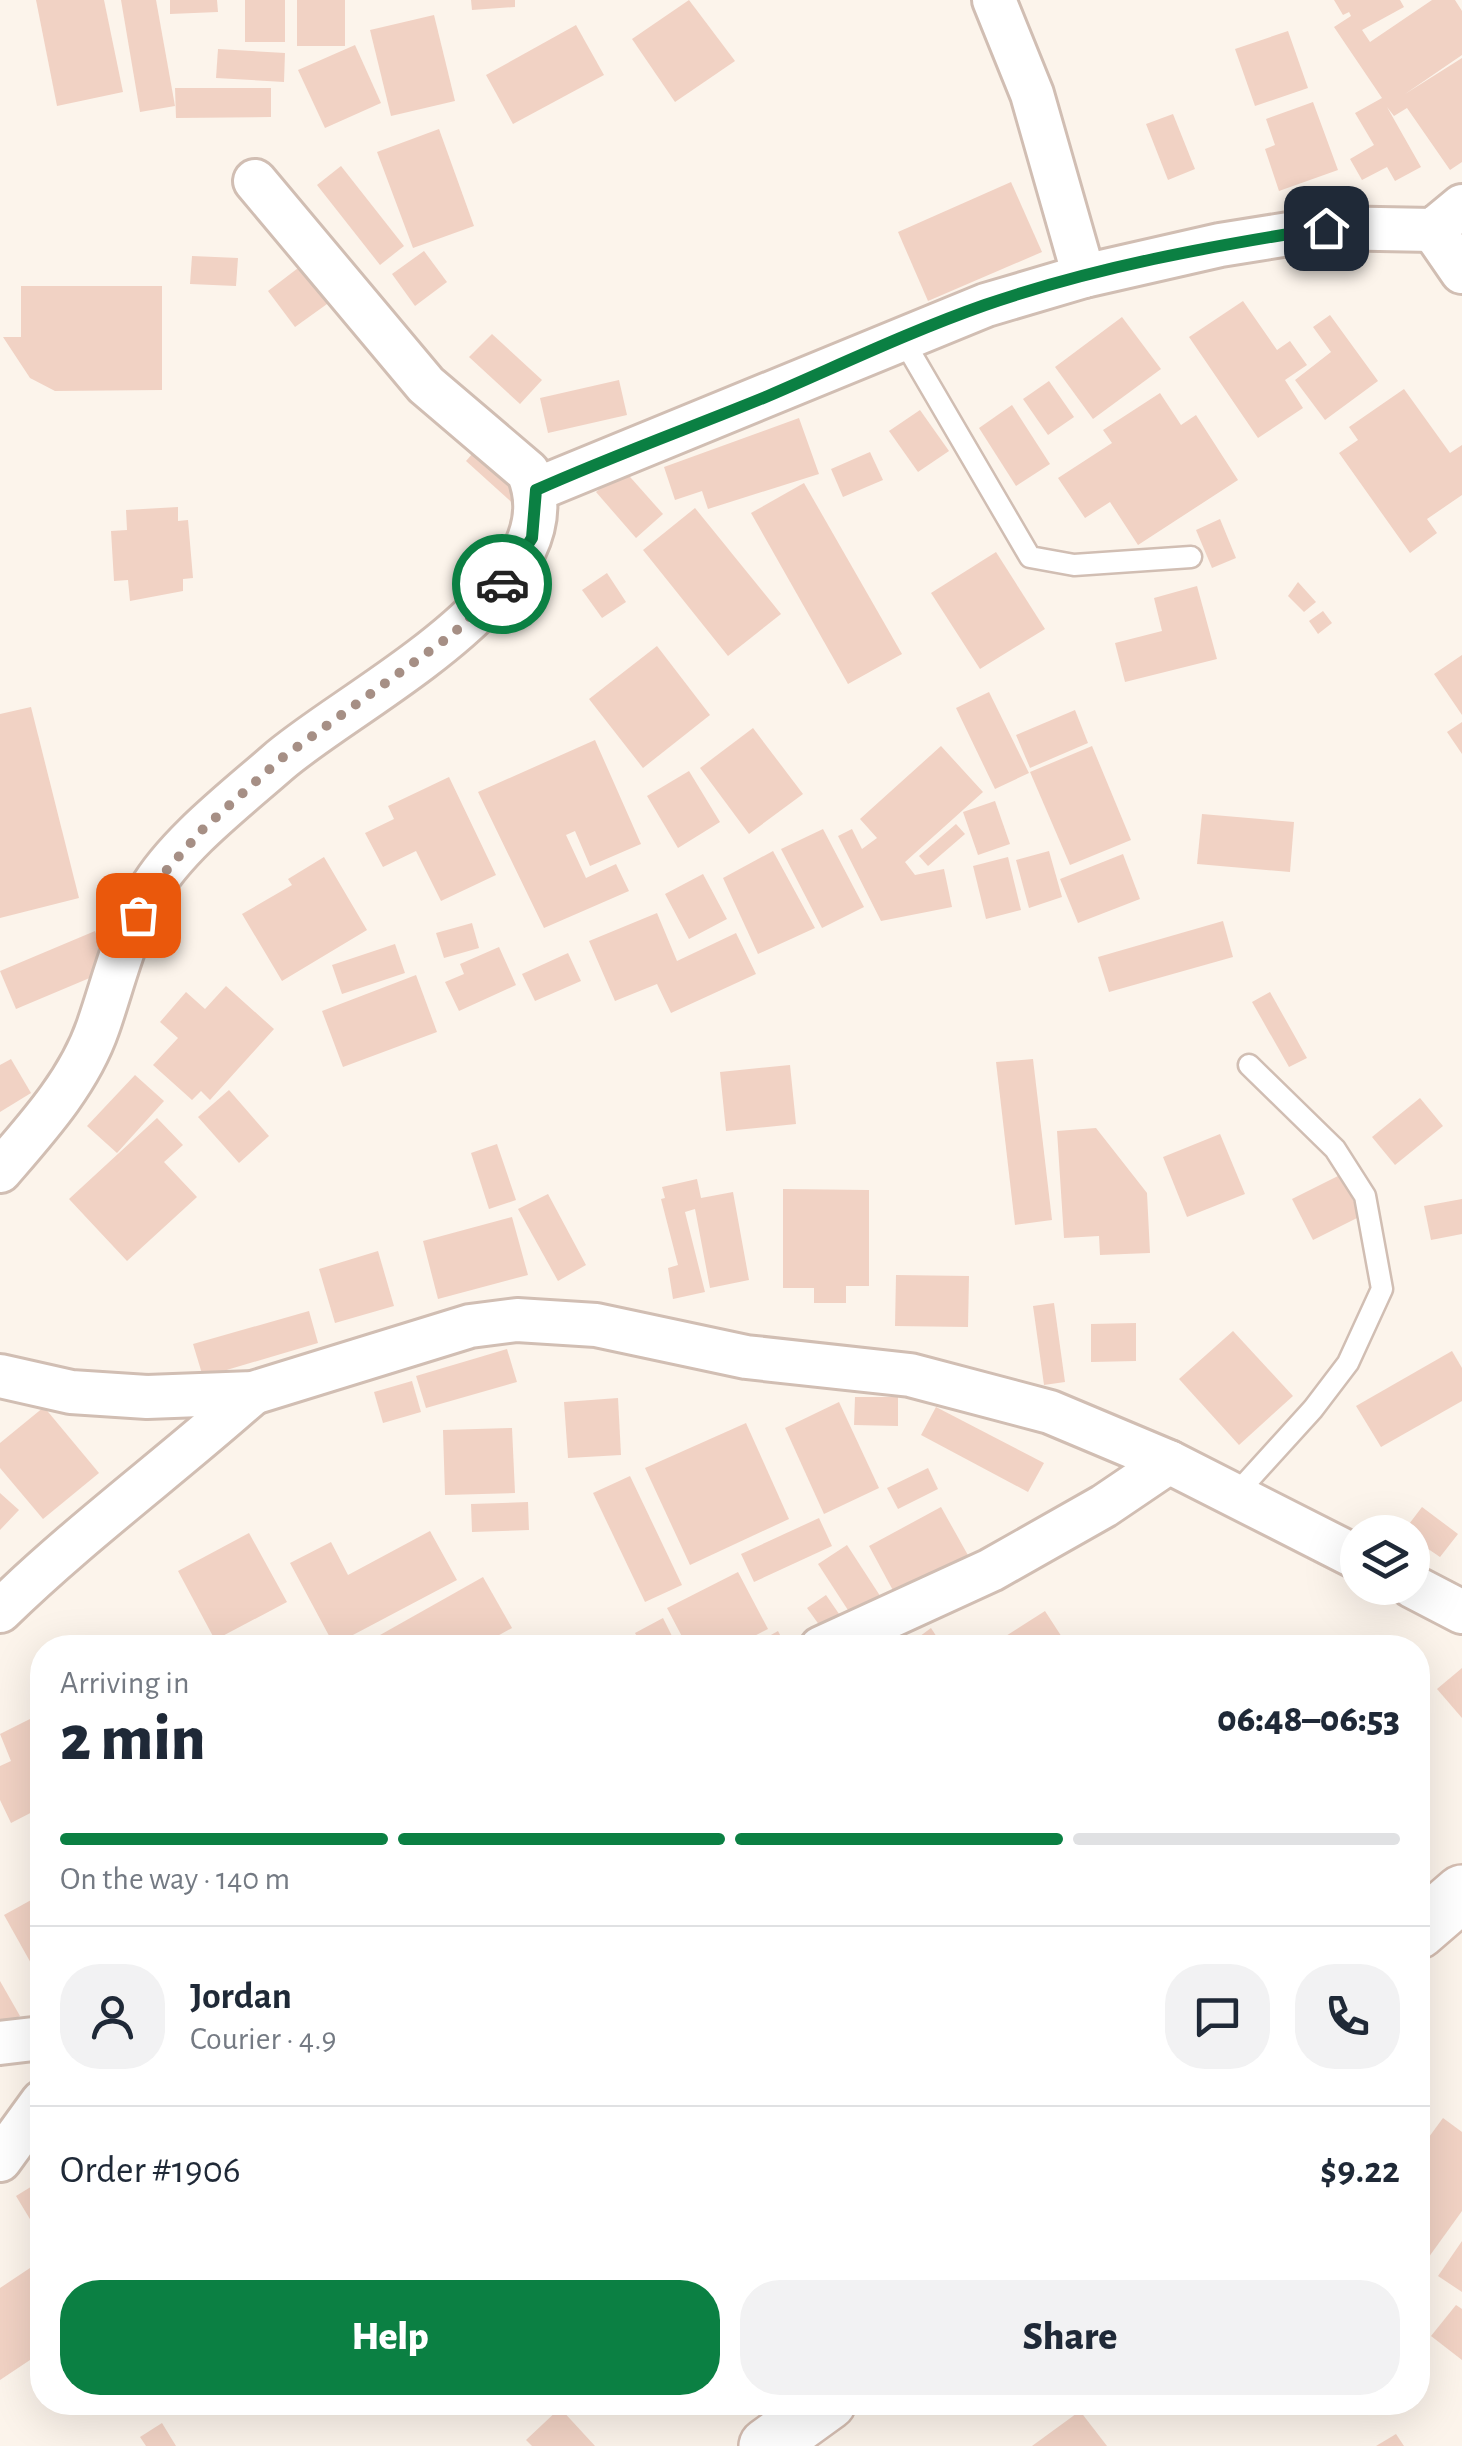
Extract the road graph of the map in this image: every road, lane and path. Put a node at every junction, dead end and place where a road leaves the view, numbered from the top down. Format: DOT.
graph roads {
  1 [pos="994,0"];
  2 [pos="255,181"];
  3 [pos="1448,218"];
  4 [pos="1462,272"];
  5 [pos="1084,276"];
  6 [pos="902,338"];
  7 [pos="536,490"];
  8 [pos="1191,557"];
  9 [pos="1249,1064"];
  10 [pos="0,1171"];
  11 [pos="0,1376"];
  12 [pos="253,1393"];
  13 [pos="1168,1462"];
  14 [pos="1234,1495"];
  15 [pos="1340,1549"];
  16 [pos="1430,1595"];
  17 [pos="0,1611"];
  18 [pos="1462,1612"];
  19 [pos="850,1635"];
  20 [pos="30,2039"];
  21 [pos="0,2043"];
  22 [pos="30,2119"];
  23 [pos="0,2160"];
  24 [pos="810,2415"];
  25 [pos="766,2446"];
  1 -- 5 [label="street"];
  2 -- 7 [label="street"];
  3 -- 4 [label="street"];
  3 -- 5 [label="street"];
  5 -- 6 [label="street"];
  6 -- 7 [label="street"];
  6 -- 8 [label="lane"];
  7 -- 10 [label="street"];
  9 -- 14 [label="lane"];
  11 -- 12 [label="street"];
  12 -- 13 [label="street"];
  12 -- 17 [label="street"];
  13 -- 14 [label="street"];
  13 -- 19 [label="street"];
  14 -- 15 [label="street"];
  16 -- 18 [label="street"];
  20 -- 21 [label="street"];
  22 -- 23 [label="street"];
  24 -- 25 [label="street"];
}
